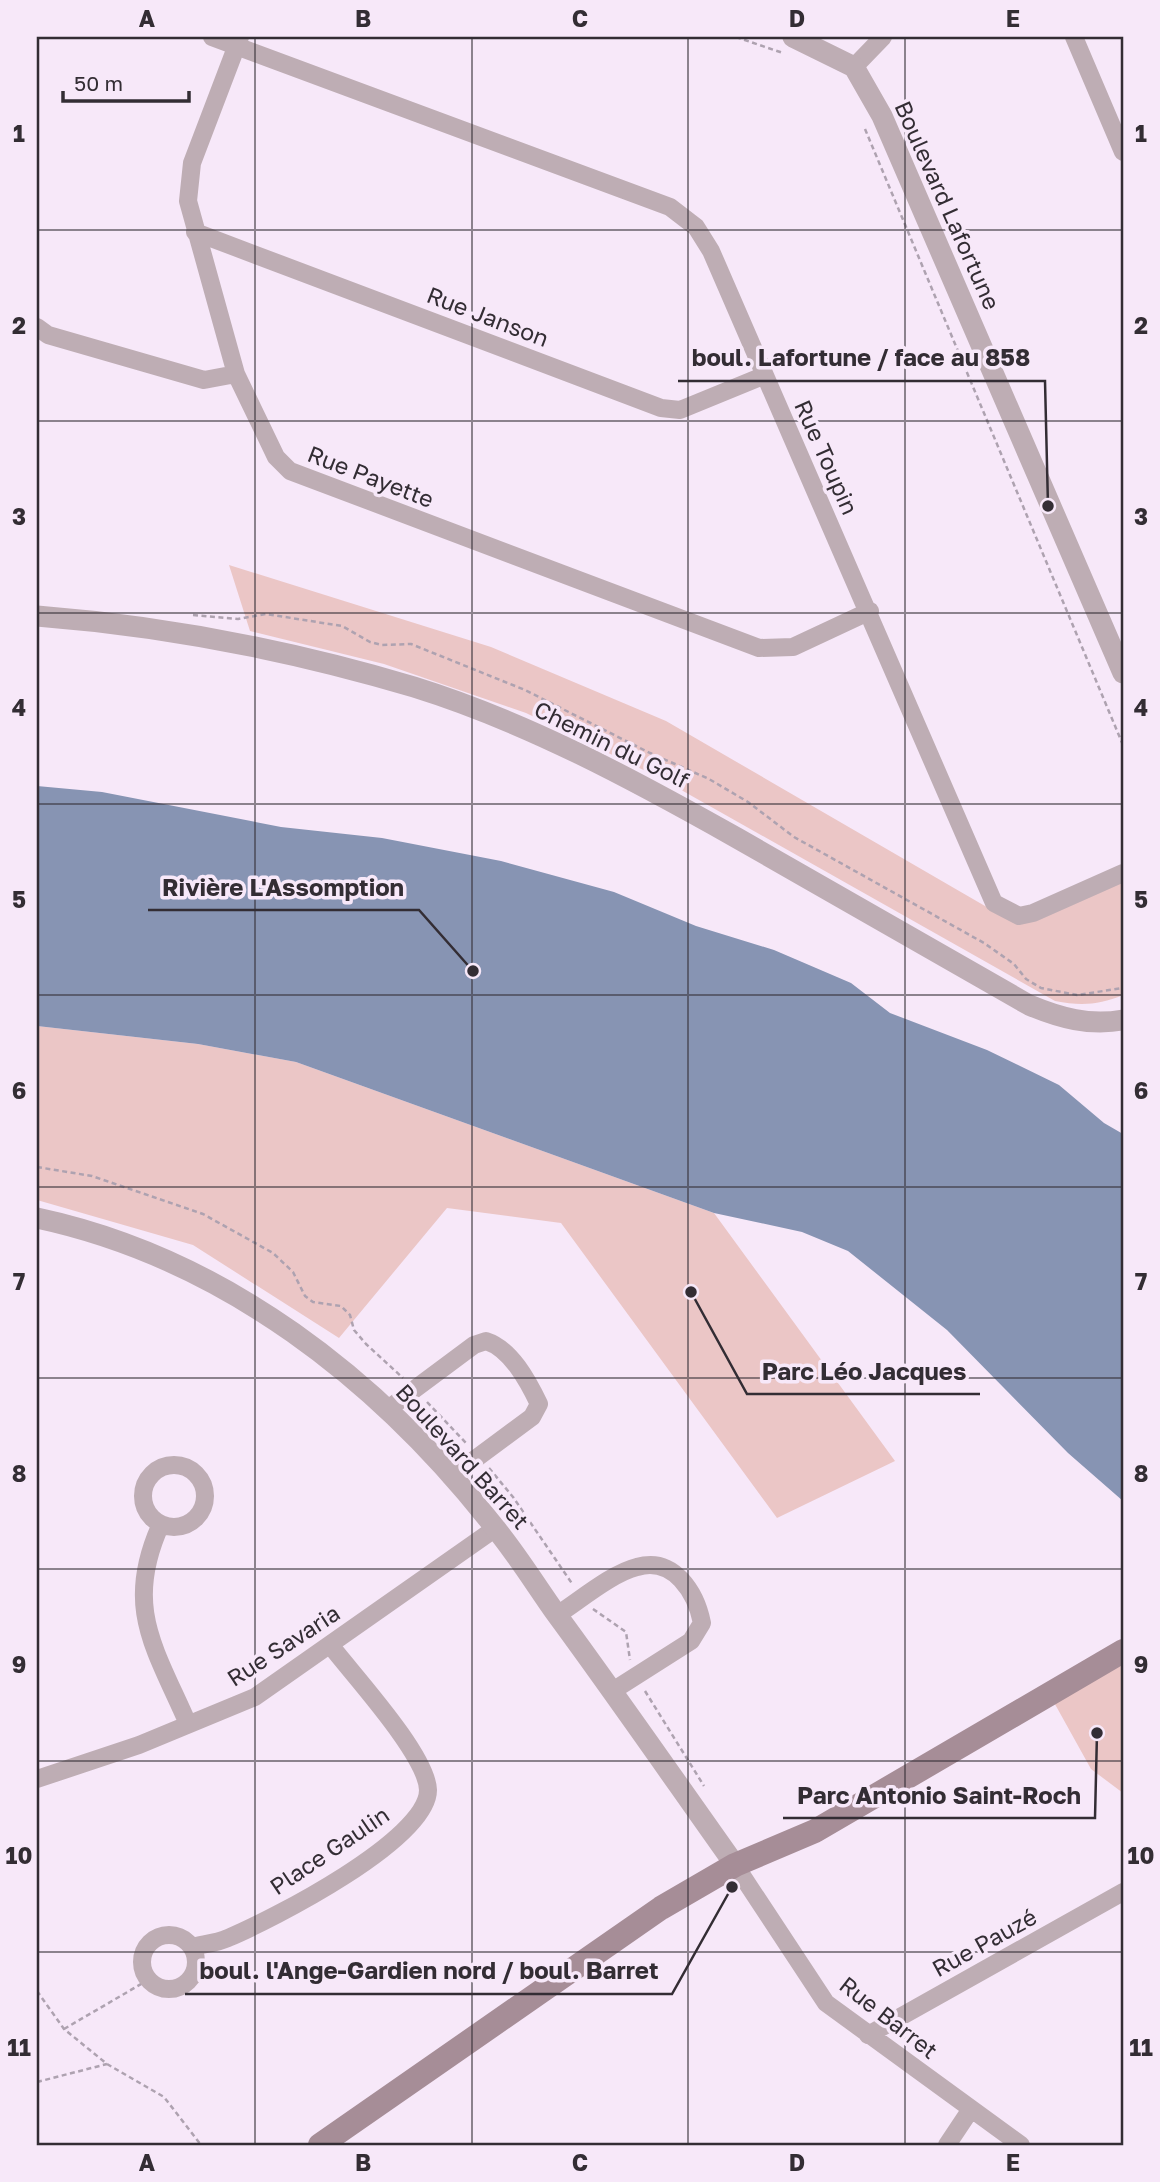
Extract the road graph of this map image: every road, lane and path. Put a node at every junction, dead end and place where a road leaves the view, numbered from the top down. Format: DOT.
graph roads {
  1 [pos="212,37"];
  2 [pos="736,37"];
  3 [pos="883,37"];
  4 [pos="1074,37"];
  5 [pos="238,41"];
  6 [pos="790,46"];
  7 [pos="854,67"];
  8 [pos="865,129"];
  9 [pos="1123,152"];
  10 [pos="195,232"];
  11 [pos="37,327"];
  12 [pos="236,374"];
  13 [pos="763,376"];
  14 [pos="870,611"];
  15 [pos="37,616"];
  16 [pos="1121,666"];
  17 [pos="1123,746"];
  18 [pos="1123,873"];
  19 [pos="1123,1020"];
  20 [pos="37,1218"];
  21 [pos="388,1409"];
  22 [pos="451,1477"];
  23 [pos="161,1524"];
  24 [pos="496,1528"];
  25 [pos="557,1615"];
  26 [pos="331,1646"];
  27 [pos="1123,1651"];
  28 [pos="614,1689"];
  29 [pos="188,1724"];
  30 [pos="37,1779"];
  31 [pos="735,1865"];
  32 [pos="1123,1892"];
  33 [pos="192,1947"];
  34 [pos="148,1980"];
  35 [pos="37,1991"];
  36 [pos="64,2029"];
  37 [pos="868,2035"];
  38 [pos="107,2063"];
  39 [pos="37,2082"];
  40 [pos="971,2109"];
  41 [pos="201,2145"];
  42 [pos="320,2145"];
  43 [pos="947,2145"];
  44 [pos="1021,2145"];
  1 -- 5 [label="street, Rue Toupin"];
  2 -- 6 [label="path"];
  3 -- 7 [label="street"];
  4 -- 9 [label="street"];
  5 -- 10 [label="street, Rue Payette"];
  5 -- 13 [label="street, Rue Toupin"];
  6 -- 7 [label="street"];
  7 -- 16 [label="street, Boulevard Lafortune"];
  8 -- 17 [label="path"];
  10 -- 12 [label="street, Rue Payette"];
  10 -- 13 [label="street, Rue Janson"];
  11 -- 12 [label="street"];
  12 -- 14 [label="street, Rue Payette"];
  13 -- 14 [label="street, Rue Toupin"];
  14 -- 18 [label="street, Rue Toupin"];
  15 -- 19 [label="street, Chemin du Golf"];
  20 -- 21 [label="street, Boulevard Barret"];
  21 -- 22 [label="street, Boulevard Barret"];
  21 -- 22 [label="street"];
  22 -- 24 [label="street, Boulevard Barret"];
  23 -- 29 [label="street"];
  24 -- 25 [label="street, Boulevard Barret"];
  24 -- 26 [label="street, Rue Savaria"];
  25 -- 28 [label="street, Boulevard Barret"];
  25 -- 28 [label="street"];
  26 -- 29 [label="street, Rue Savaria"];
  26 -- 33 [label="street, Place Gaulin"];
  27 -- 31 [label="main road"];
  28 -- 31 [label="street, Boulevard Barret"];
  29 -- 30 [label="street, Rue Savaria"];
  31 -- 37 [label="street, Rue Barret"];
  31 -- 42 [label="main road"];
  32 -- 37 [label="street, Rue Pauzé"];
  33 -- 34 [label="street"];
  33 -- 34 [label="street"];
  34 -- 36 [label="path"];
  35 -- 36 [label="path"];
  36 -- 38 [label="path"];
  37 -- 40 [label="street, Rue Barret"];
  38 -- 39 [label="path"];
  38 -- 41 [label="path"];
  40 -- 43 [label="street"];
  40 -- 44 [label="street, Rue Barret"];
}
